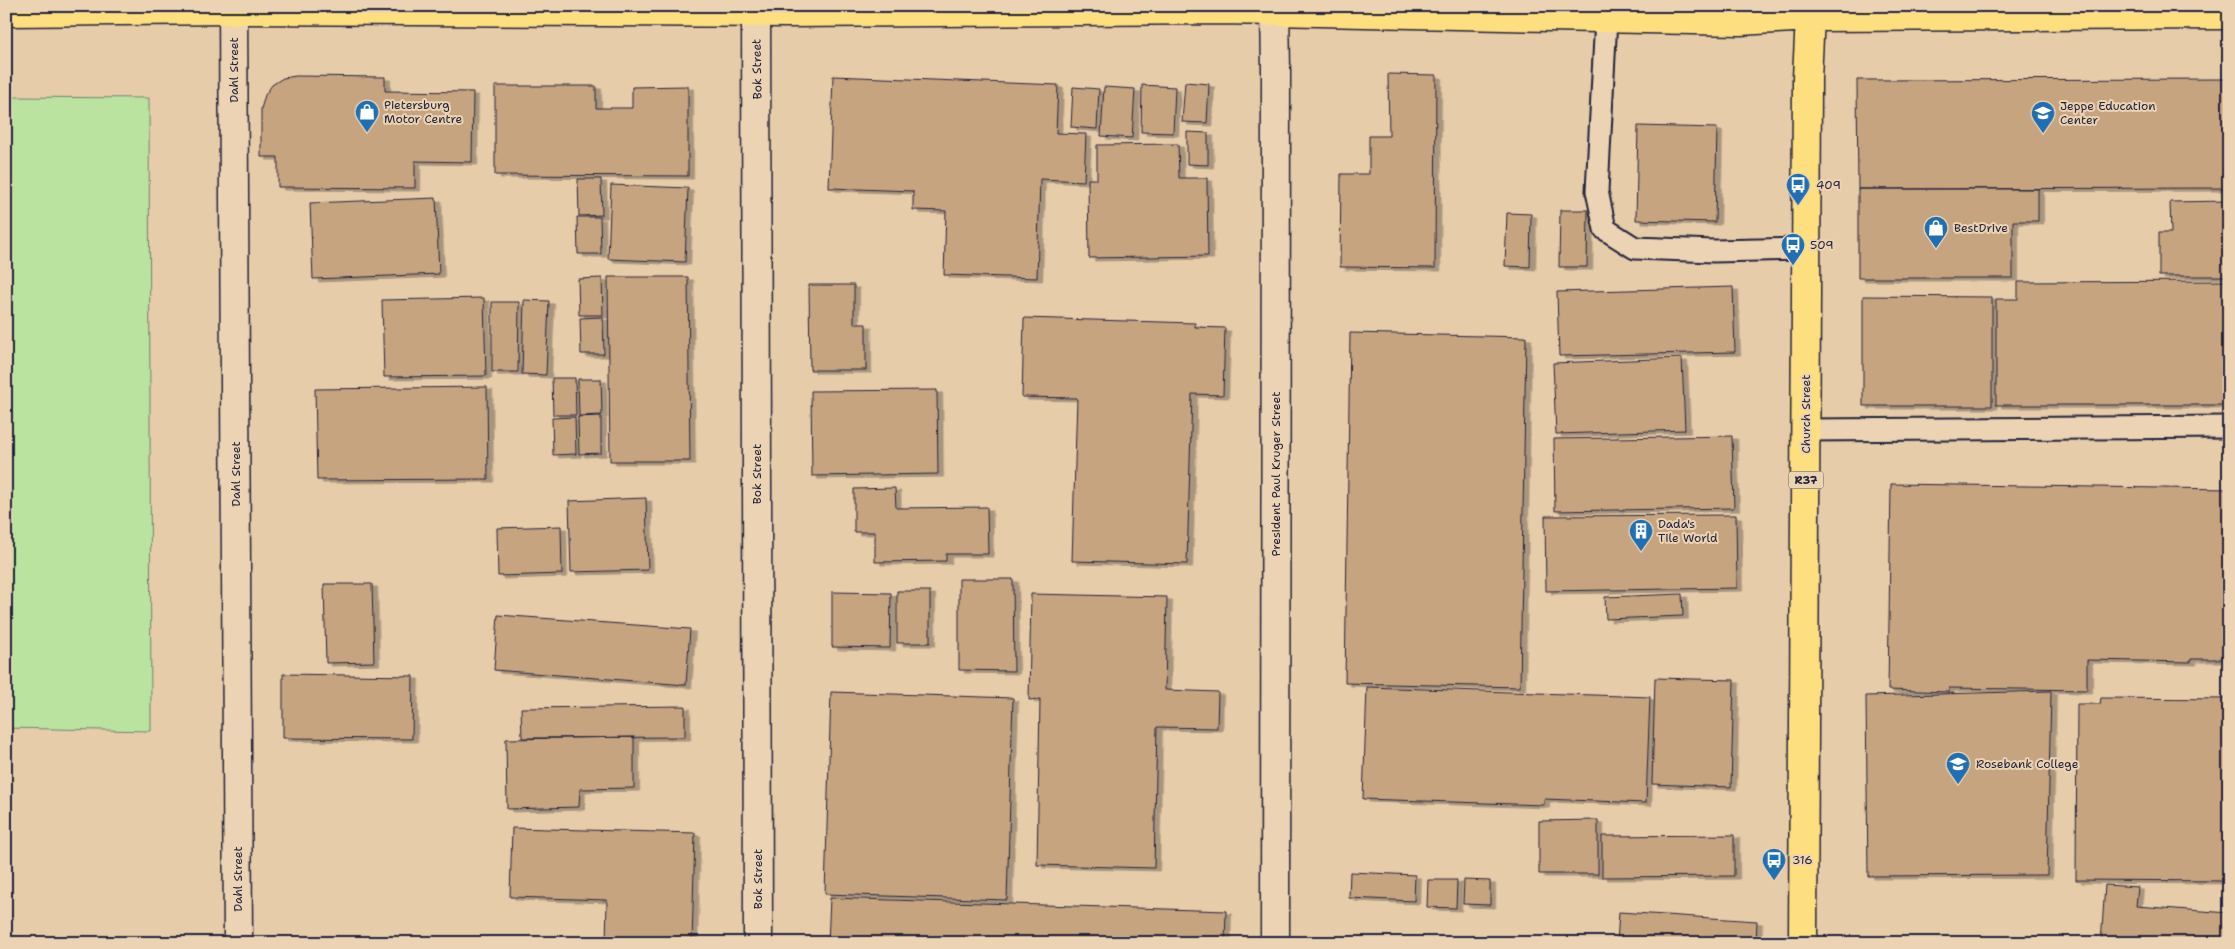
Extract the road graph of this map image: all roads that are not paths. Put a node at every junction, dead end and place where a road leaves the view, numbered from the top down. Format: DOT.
graph roads {
  1 [pos="233,8"];
  2 [pos="326,8"];
  3 [pos="1275,8"];
  4 [pos="597,9"];
  5 [pos="756,10"];
  6 [pos="1520,11"];
  7 [pos="6,12"];
  8 [pos="1809,12"];
  9 [pos="2229,15"];
  10 [pos="1606,18"];
  11 [pos="1806,250"];
  12 [pos="2229,427"];
  13 [pos="1806,430"];
  14 [pos="238,943"];
  15 [pos="758,943"];
  16 [pos="1275,943"];
  17 [pos="1803,943"];
  1 -- 2 [label="main road"];
  1 -- 7 [label="main road"];
  1 -- 14 [label="street, Dahl Street"];
  2 -- 4 [label="main road"];
  3 -- 5 [label="main road"];
  3 -- 6 [label="main road"];
  3 -- 16 [label="street, President Paul Kruger Street"];
  4 -- 5 [label="main road"];
  5 -- 15 [label="street, Bok Street"];
  6 -- 10 [label="main road"];
  8 -- 9 [label="main road"];
  8 -- 10 [label="main road"];
  8 -- 11 [label="main road, Church Street / R37"];
  10 -- 11 [label="lane"];
  11 -- 13 [label="main road, Church Street / R37"];
  12 -- 13 [label="lane"];
  13 -- 17 [label="main road, Church Street / R37"];
}
